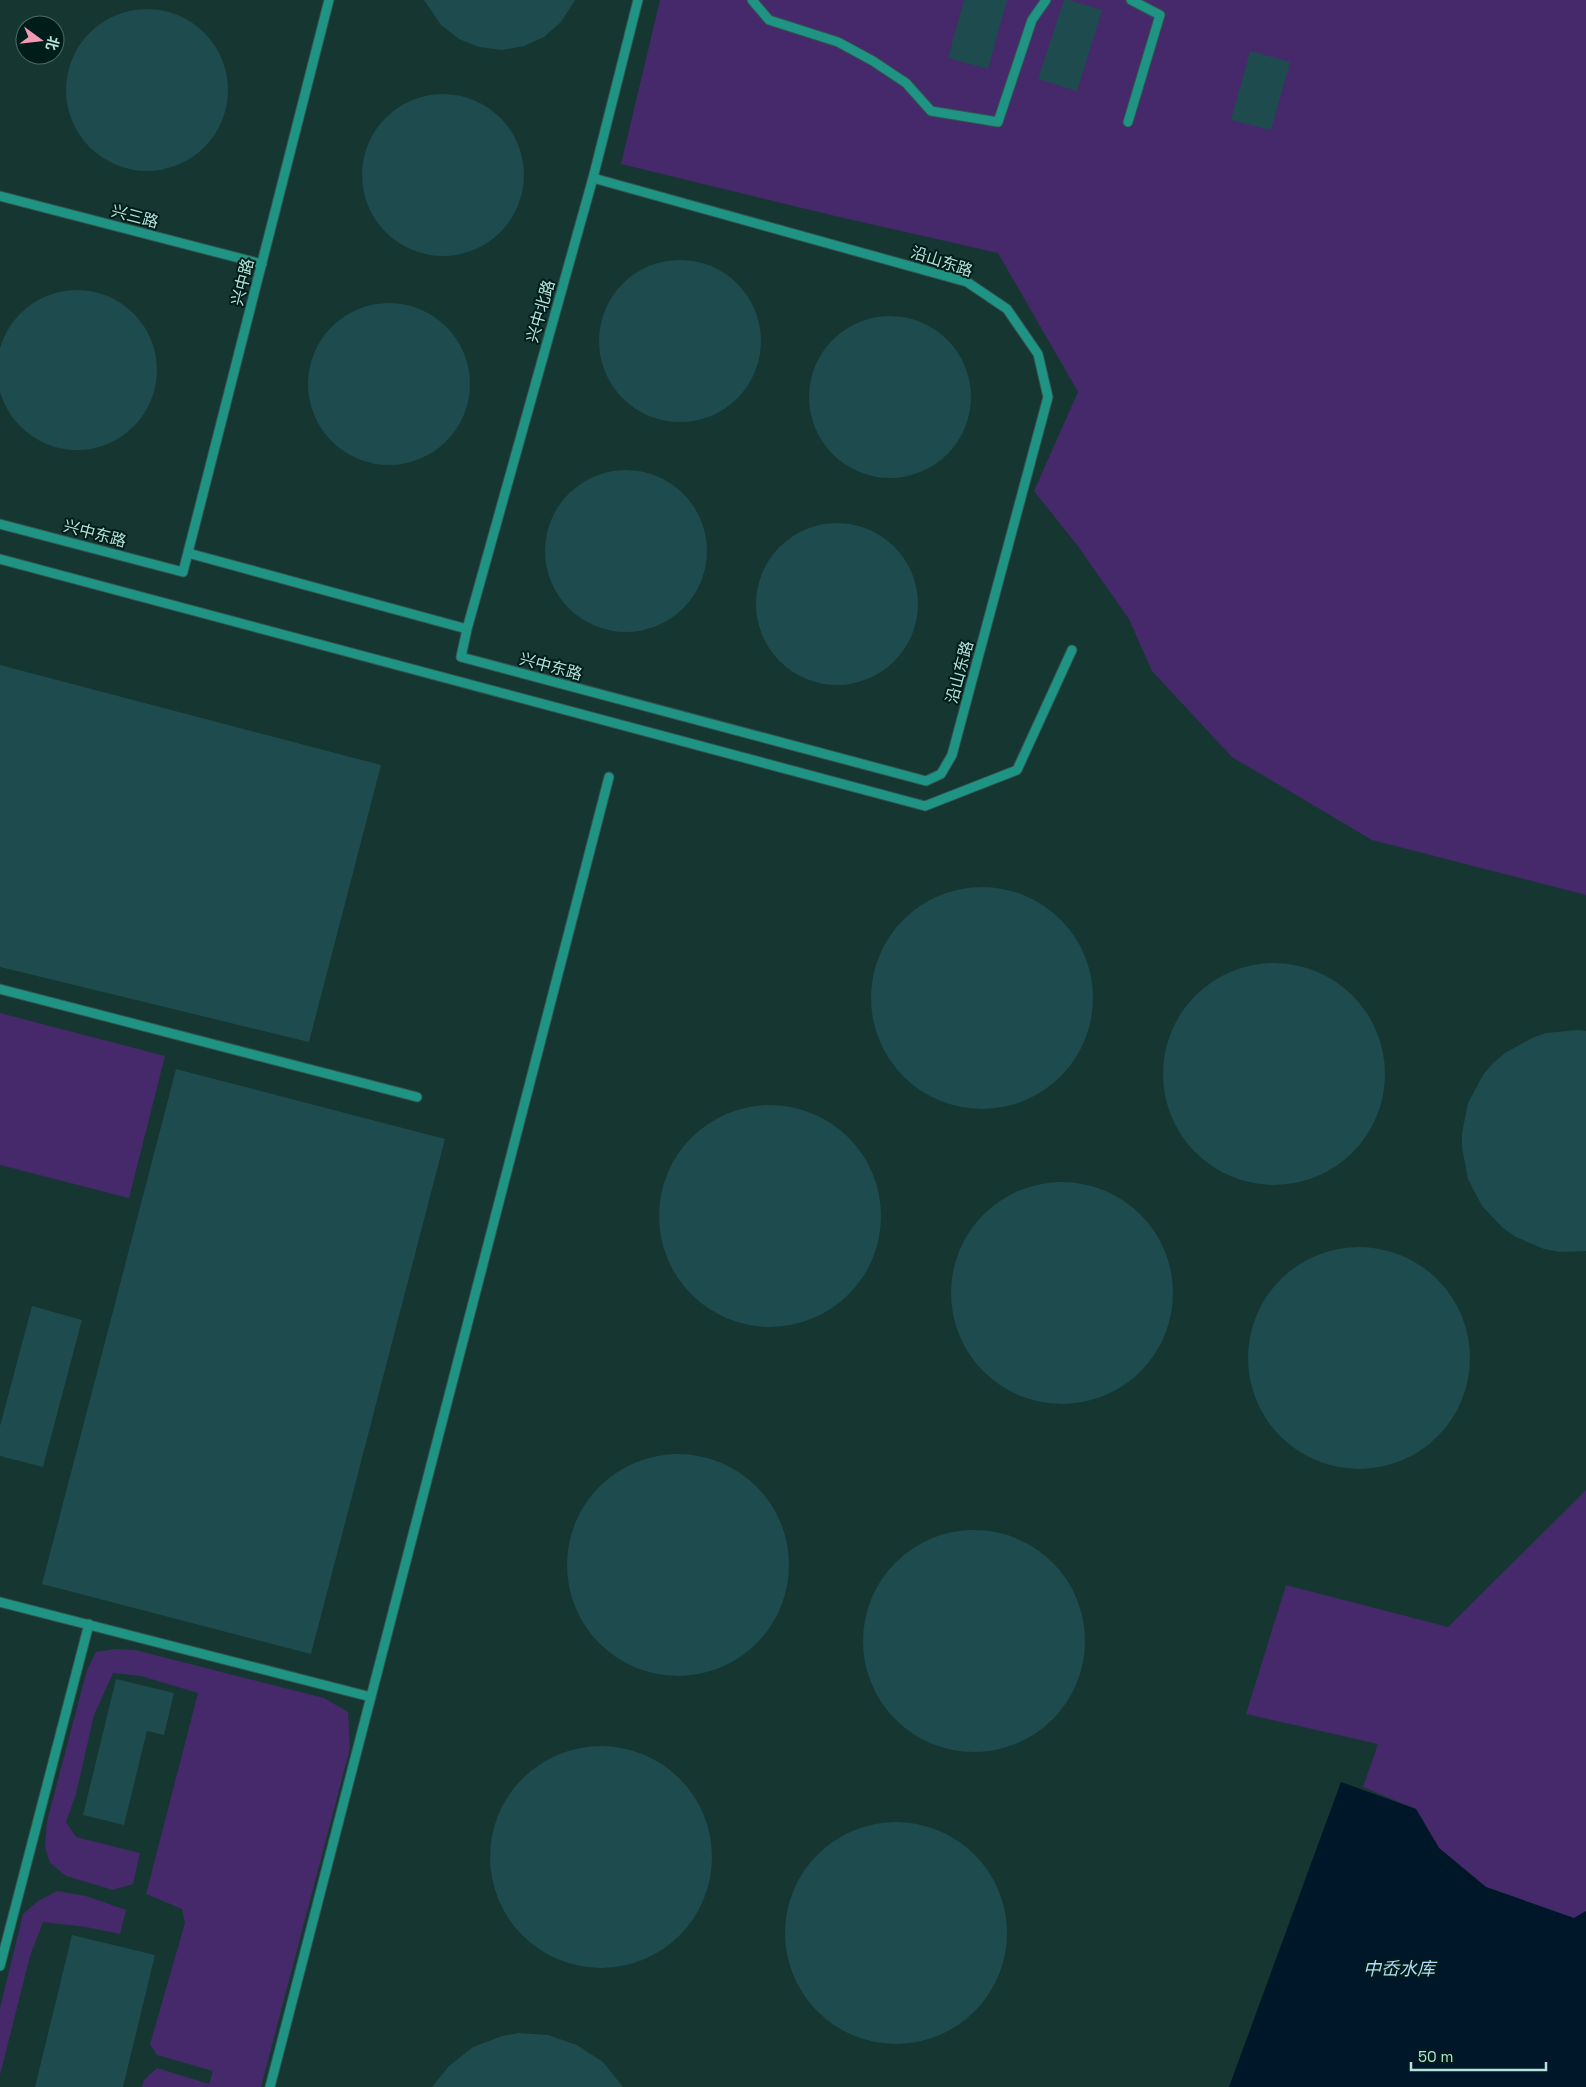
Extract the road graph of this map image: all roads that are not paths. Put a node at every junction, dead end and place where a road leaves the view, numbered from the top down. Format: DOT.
graph roads {
  1 [pos="329,0"];
  2 [pos="638,0"];
  3 [pos="752,0"];
  4 [pos="1046,0"];
  5 [pos="1131,0"];
  6 [pos="1128,122"];
  7 [pos="592,178"];
  8 [pos="0,196"];
  9 [pos="262,264"];
  10 [pos="0,524"];
  11 [pos="188,553"];
  12 [pos="0,559"];
  13 [pos="183,572"];
  14 [pos="467,629"];
  15 [pos="1072,650"];
  16 [pos="941,774"];
  17 [pos="609,777"];
  18 [pos="0,989"];
  19 [pos="418,1097"];
  20 [pos="0,1602"];
  21 [pos="89,1624"];
  22 [pos="371,1697"];
  23 [pos="0,1966"];
  24 [pos="270,2087"];
  1 -- 9 [label="lane, 兴中路"];
  2 -- 7 [label="lane, 兴中北路"];
  3 -- 4 [label="lane"];
  5 -- 6 [label="lane"];
  7 -- 14 [label="lane, 兴中北路"];
  7 -- 16 [label="lane, 沿山东路"];
  8 -- 9 [label="lane, 兴三路"];
  9 -- 11 [label="lane, 兴中路"];
  10 -- 13 [label="lane, 兴中东路"];
  11 -- 13 [label="lane, 兴中路"];
  11 -- 14 [label="lane"];
  12 -- 15 [label="lane"];
  14 -- 16 [label="lane, 兴中东路"];
  17 -- 22 [label="lane"];
  18 -- 19 [label="lane"];
  20 -- 21 [label="lane"];
  21 -- 22 [label="lane"];
  21 -- 23 [label="lane"];
  22 -- 24 [label="lane"];
}
